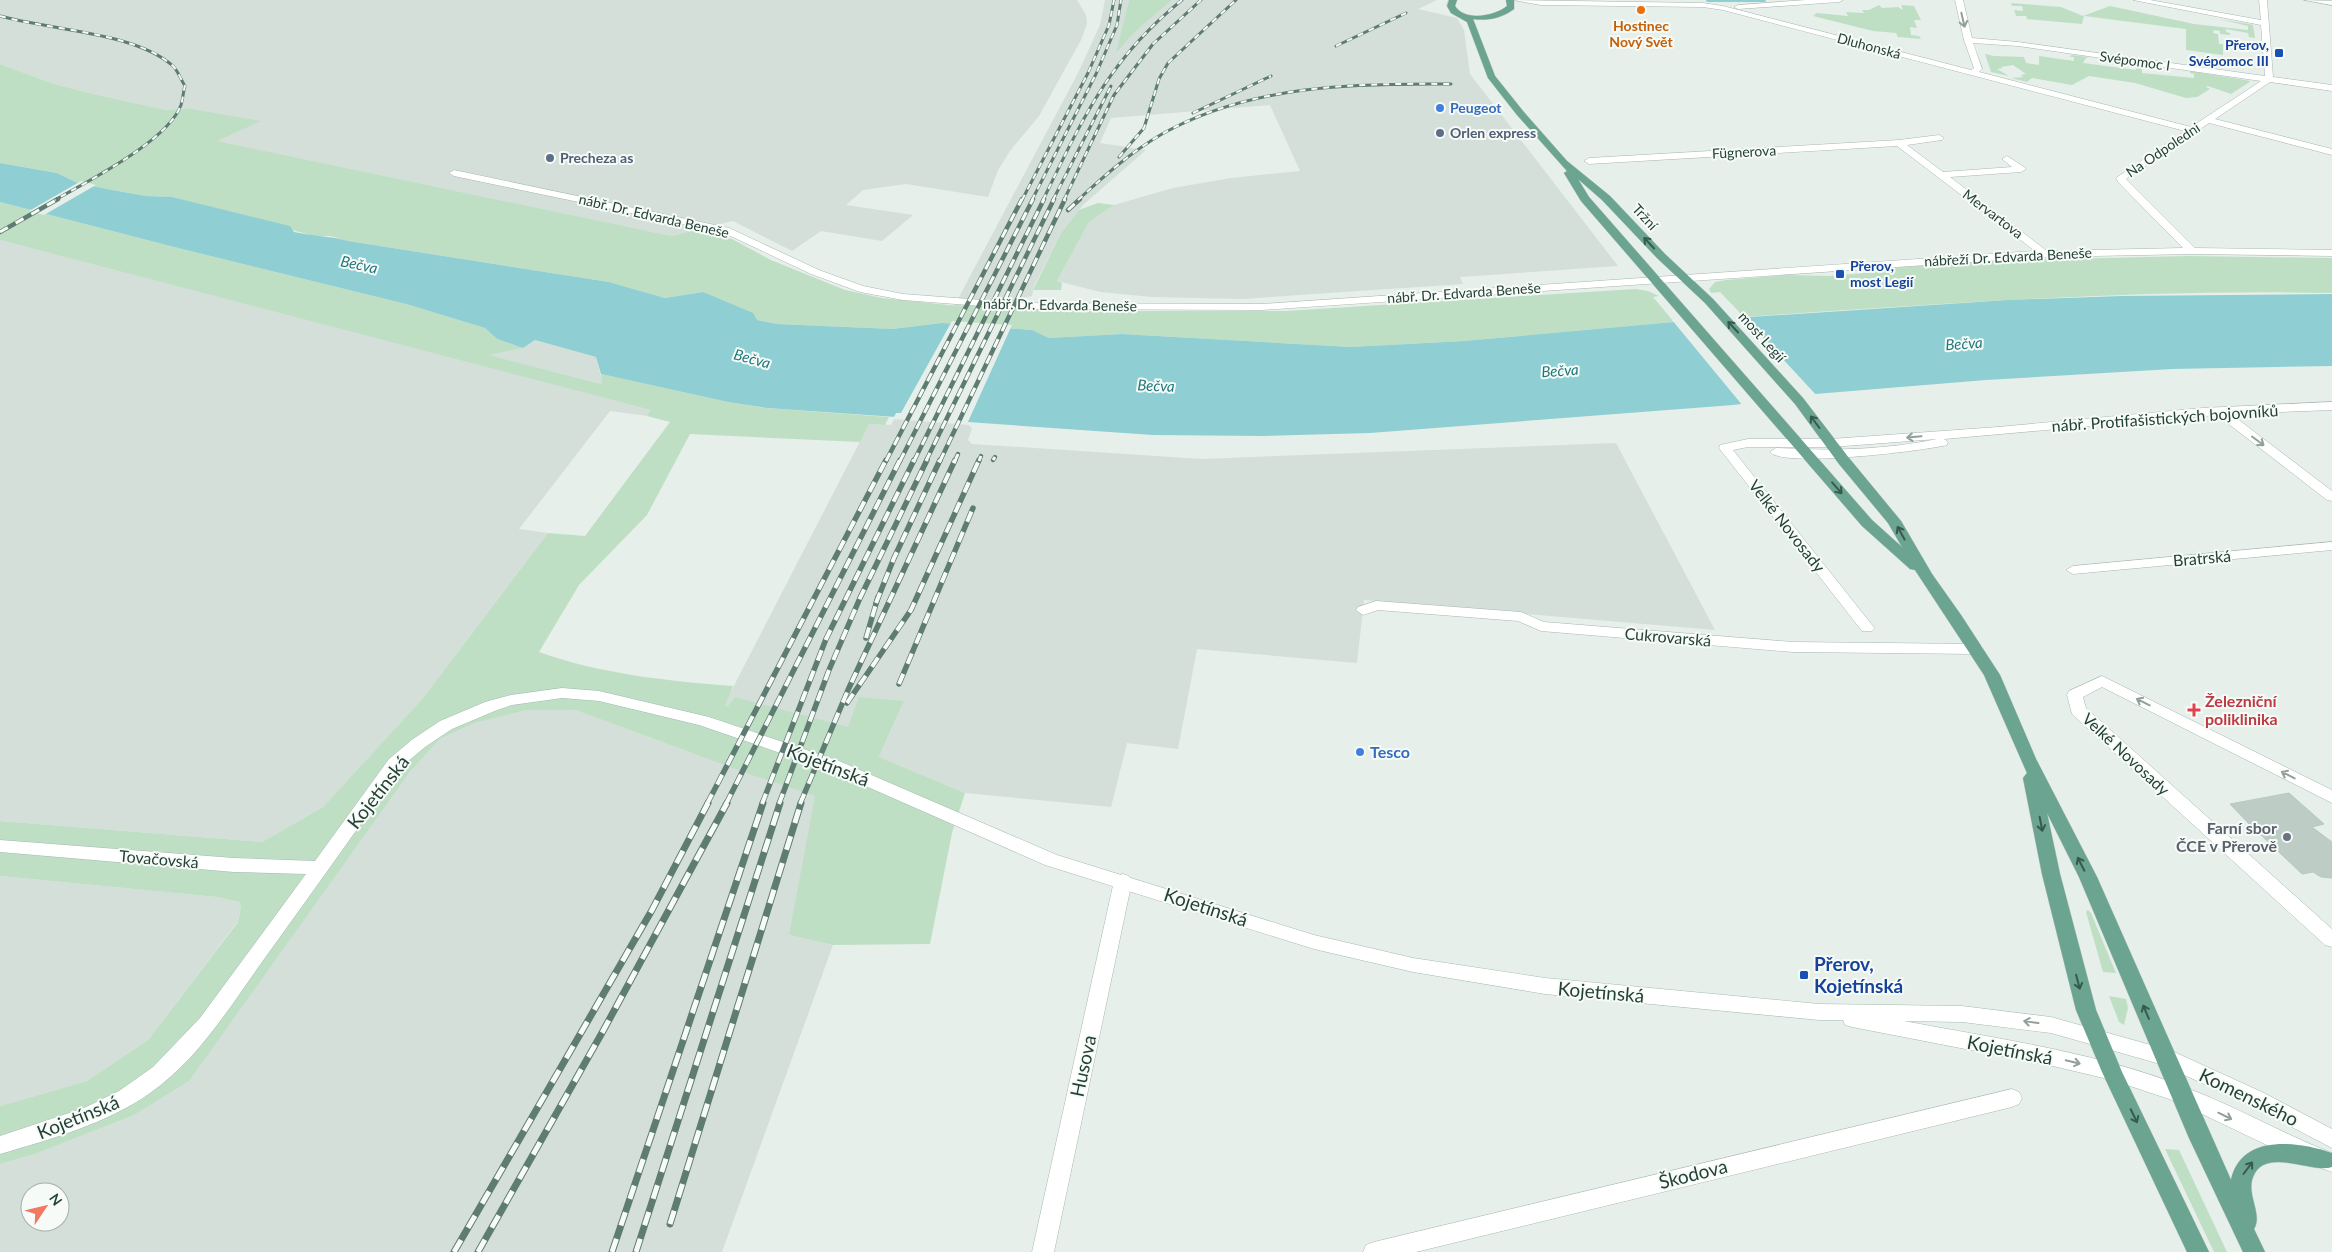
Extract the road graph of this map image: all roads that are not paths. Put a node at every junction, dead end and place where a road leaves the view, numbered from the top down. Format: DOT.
graph roads {
  1 [pos="1454,0"];
  2 [pos="1838,0"];
  3 [pos="1959,0"];
  4 [pos="2137,0"];
  5 [pos="2263,0"];
  6 [pos="2308,0"];
  7 [pos="1513,2"];
  8 [pos="1703,2"];
  9 [pos="2332,3"];
  10 [pos="1723,8"];
  11 [pos="1460,14"];
  12 [pos="1497,15"];
  13 [pos="2264,23"];
  14 [pos="1968,40"];
  15 [pos="1479,44"];
  16 [pos="1973,73"];
  17 [pos="2269,79"];
  18 [pos="2332,88"];
  19 [pos="2208,120"];
  20 [pos="2191,130"];
  21 [pos="1938,138"];
  22 [pos="1899,143"];
  23 [pos="2332,152"];
  24 [pos="2007,159"];
  25 [pos="1589,161"];
  26 [pos="1564,163"];
  27 [pos="454,173"];
  28 [pos="1940,175"];
  29 [pos="2192,251"];
  30 [pos="2332,253"];
  31 [pos="2045,254"];
  32 [pos="1684,277"];
  33 [pos="1655,279"];
  34 [pos="1702,294"];
  35 [pos="2332,406"];
  36 [pos="2219,411"];
  37 [pos="1998,431"];
  38 [pos="1797,443"];
  39 [pos="1831,443"];
  40 [pos="1725,448"];
  41 [pos="1807,454"];
  42 [pos="1839,454"];
  43 [pos="2332,497"];
  44 [pos="2332,546"];
  45 [pos="2073,570"];
  46 [pos="1925,575"];
  47 [pos="1362,610"];
  48 [pos="1867,628"];
  49 [pos="1976,649"];
  50 [pos="2028,760"];
  51 [pos="2332,797"];
  52 [pos="0,846"];
  53 [pos="319,868"];
  54 [pos="1123,881"];
  55 [pos="2328,932"];
  56 [pos="1819,1012"];
  57 [pos="2096,1037"];
  58 [pos="2165,1057"];
  59 [pos="2112,1072"];
  60 [pos="2181,1094"];
  61 [pos="2012,1098"];
  62 [pos="2332,1138"];
  63 [pos="0,1145"];
  64 [pos="2328,1161"];
  65 [pos="2253,1250"];
  66 [pos="1043,1252"];
  67 [pos="1374,1252"];
  68 [pos="2198,1252"];
  1 -- 11 [label="main road"];
  2 -- 10 [label="street"];
  3 -- 14 [label="street, one-way"];
  4 -- 13 [label="street"];
  5 -- 13 [label="street"];
  6 -- 9 [label="street"];
  7 -- 8 [label="street, Dluhonská"];
  7 -- 12 [label="main road, Dluhonská"];
  8 -- 10 [label="street, Dluhonská"];
  10 -- 16 [label="street, Dluhonská"];
  11 -- 12 [label="main road, Dluhonská"];
  11 -- 15 [label="main road, Tržní"];
  12 -- 15 [label="main road"];
  13 -- 17 [label="street"];
  14 -- 16 [label="street"];
  14 -- 17 [label="street, Svépomoc I"];
  15 -- 26 [label="main road, Tržní"];
  16 -- 20 [label="street, Dluhonská"];
  17 -- 18 [label="street, Svépomoc I"];
  17 -- 19 [label="street"];
  19 -- 20 [label="street, Na Odpoledni"];
  19 -- 23 [label="street, Na Odpoledni"];
  20 -- 29 [label="street, Na Odpoledni"];
  21 -- 22 [label="street"];
  22 -- 25 [label="street, Fügnerova"];
  22 -- 28 [label="street, Mervartova"];
  24 -- 28 [label="street, Mervartova"];
  32 -- 26 [label="main road, Tržní, one-way"];
  26 -- 33 [label="main road, Tržní"];
  27 -- 33 [label="street, nábř. Dr. Edvarda Beneše"];
  28 -- 31 [label="street, Mervartova"];
  29 -- 30 [label="street, nábřeží Dr. Edvarda Beneše"];
  29 -- 31 [label="street, nábřeží Dr. Edvarda Beneše"];
  31 -- 32 [label="street, nábřeží Dr. Edvarda Beneše"];
  32 -- 33 [label="street, nábř. Dr. Edvarda Beneše"];
  32 -- 34 [label="main road, Tržní"];
  33 -- 38 [label="main road, Tržní"];
  39 -- 34 [label="main road, most Legií, one-way"];
  35 -- 36 [label="street, nábř. Protifašistických bojovníků"];
  36 -- 37 [label="street, nábř. Protifašistických bojovníků"];
  36 -- 43 [label="street, one-way"];
  37 -- 39 [label="street, nábř. Protifašistických bojovníků, one-way"];
  37 -- 42 [label="street, nábř. Protifašistických bojovníků"];
  38 -- 39 [label="street, nábř. Protifašistických bojovníků"];
  38 -- 40 [label="street"];
  38 -- 41 [label="main road"];
  39 -- 42 [label="main road"];
  40 -- 41 [label="street, Velké Novosady"];
  40 -- 48 [label="street, Velké Novosady"];
  41 -- 42 [label="street, Velké Novosady"];
  41 -- 46 [label="main road, one-way"];
  46 -- 42 [label="main road, one-way"];
  44 -- 45 [label="street, Bratrská"];
  46 -- 49 [label="main road"];
  47 -- 49 [label="street, Cukrovarská"];
  49 -- 50 [label="main road"];
  50 -- 57 [label="main road, one-way"];
  58 -- 50 [label="main road, one-way"];
  51 -- 55 [label="street, Velké Novosady, one-way"];
  52 -- 53 [label="street, Tovačovská"];
  53 -- 54 [label="street, Kojetínská"];
  53 -- 63 [label="street, Kojetínská"];
  54 -- 56 [label="street, Kojetínská"];
  54 -- 66 [label="street, Husova"];
  57 -- 56 [label="street, Kojetínská, one-way"];
  56 -- 59 [label="street, Kojetínská, one-way"];
  57 -- 58 [label="street, Kojetínská"];
  57 -- 59 [label="main road"];
  58 -- 60 [label="main road"];
  58 -- 62 [label="street, Komenského"];
  59 -- 60 [label="street, Kojetínská"];
  59 -- 68 [label="main road, one-way"];
  60 -- 64 [label="street, Komenského, one-way"];
  60 -- 65 [label="main road"];
  61 -- 67 [label="street, Škodova"];
  65 -- 64 [label="main road, one-way"];
}
